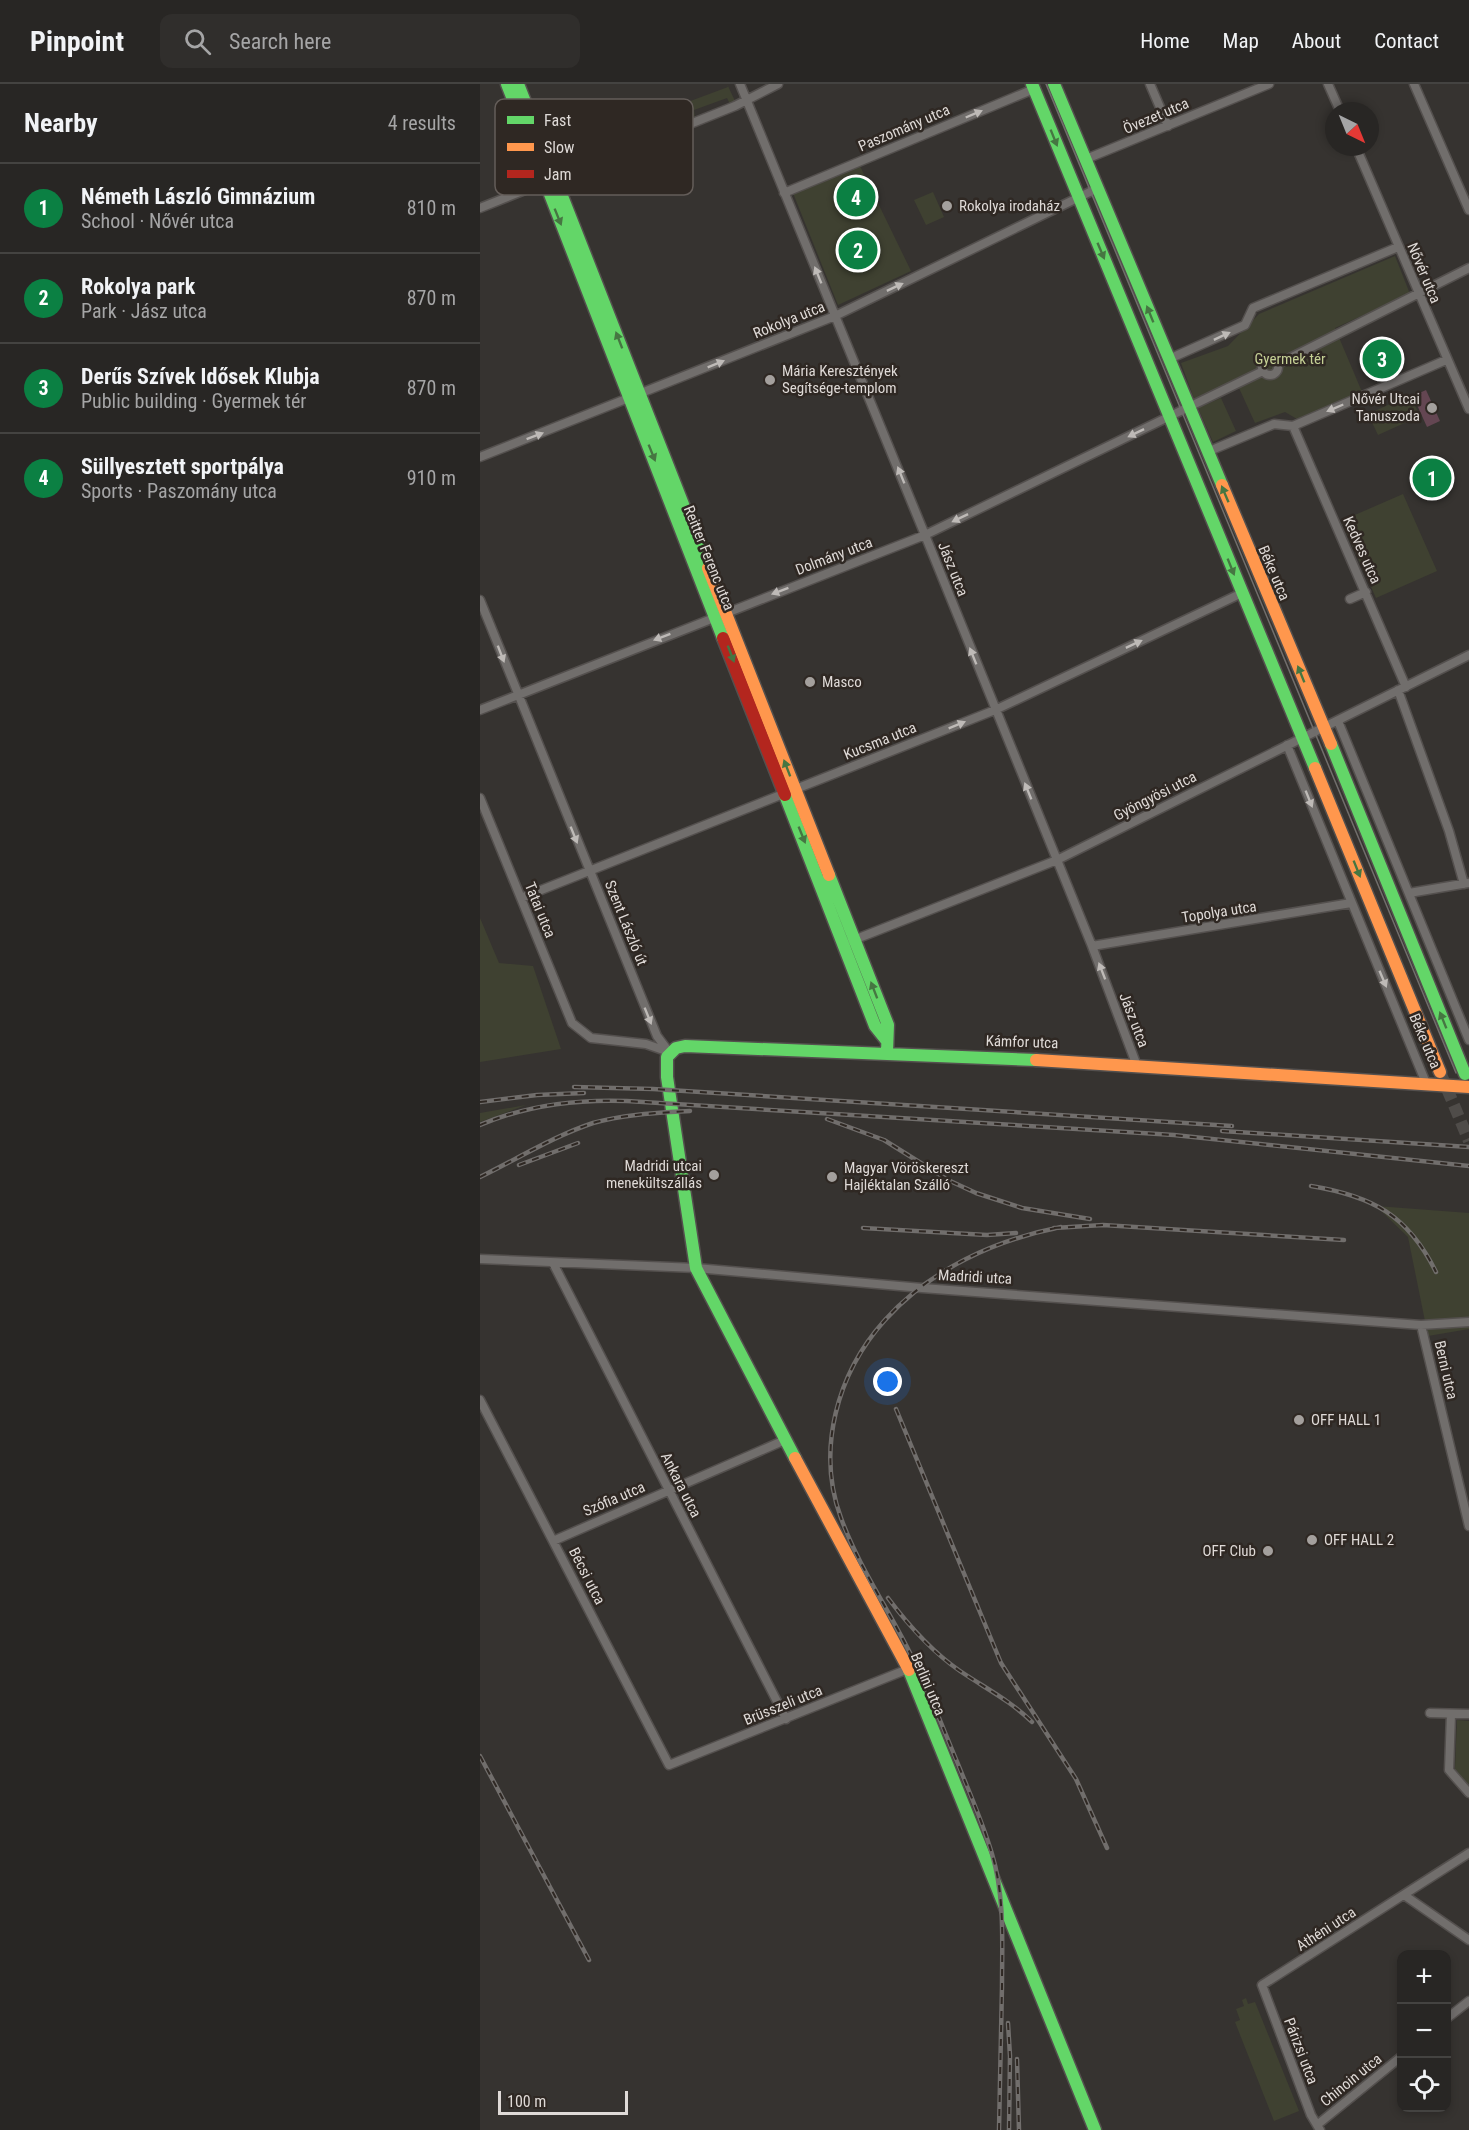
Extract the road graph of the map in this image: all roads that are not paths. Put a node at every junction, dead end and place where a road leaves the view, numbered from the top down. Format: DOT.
graph roads {
  1 [pos="507,84"];
  2 [pos="518,84"];
  3 [pos="740,84"];
  4 [pos="778,84"];
  5 [pos="1054,84"];
  6 [pos="1150,84"];
  7 [pos="1269,84"];
  8 [pos="1328,84"];
  9 [pos="1414,84"];
  10 [pos="1033,86"];
  11 [pos="514,99"];
  12 [pos="523,99"];
  13 [pos="746,100"];
  14 [pos="1336,102"];
  15 [pos="693,123"];
  16 [pos="1168,126"];
  17 [pos="1360,156"];
  18 [pos="1086,159"];
  19 [pos="1098,188"];
  20 [pos="784,193"];
  21 [pos="512,195"];
  22 [pos="556,195"];
  23 [pos="1078,197"];
  24 [pos="480,208"];
  25 [pos="1469,210"];
  26 [pos="1398,247"];
  27 [pos="1469,268"];
  28 [pos="1418,293"];
  29 [pos="835,316"];
  30 [pos="1168,359"];
  31 [pos="1446,360"];
  32 [pos="635,397"];
  33 [pos="1189,408"];
  34 [pos="1469,409"];
  35 [pos="1170,416"];
  36 [pos="1293,426"];
  37 [pos="1207,452"];
  38 [pos="480,457"];
  39 [pos="926,535"];
  40 [pos="1366,592"];
  41 [pos="1242,593"];
  42 [pos="480,600"];
  43 [pos="1350,600"];
  44 [pos="721,614"];
  45 [pos="1469,655"];
  46 [pos="1402,688"];
  47 [pos="517,694"];
  48 [pos="480,710"];
  49 [pos="995,710"];
  50 [pos="1338,721"];
  51 [pos="1323,728"];
  52 [pos="1303,737"];
  53 [pos="1287,745"];
  54 [pos="790,791"];
  55 [pos="480,798"];
  56 [pos="1057,860"];
  57 [pos="588,871"];
  58 [pos="1466,884"];
  59 [pos="1409,893"];
  60 [pos="521,898"];
  61 [pos="1351,903"];
  62 [pos="850,942"];
  63 [pos="1092,946"];
  64 [pos="578,1030"];
  65 [pos="1469,1040"];
  66 [pos="887,1046"];
  67 [pos="669,1052"];
  68 [pos="1137,1065"];
  69 [pos="1440,1072"];
  70 [pos="1465,1074"];
  71 [pos="1426,1083"];
  72 [pos="1469,1087"];
  73 [pos="480,1259"];
  74 [pos="553,1263"];
  75 [pos="696,1268"];
  76 [pos="1469,1322"];
  77 [pos="1421,1325"];
  78 [pos="480,1400"];
  79 [pos="785,1440"];
  80 [pos="669,1490"];
  81 [pos="1469,1526"];
  82 [pos="553,1541"];
  83 [pos="908,1670"];
  84 [pos="1430,1713"];
  85 [pos="1451,1714"];
  86 [pos="1469,1714"];
  87 [pos="786,1719"];
  88 [pos="669,1765"];
  89 [pos="1469,1793"];
  90 [pos="1469,1852"];
  91 [pos="1404,1895"];
  92 [pos="1469,1940"];
  93 [pos="1262,1986"];
  94 [pos="1469,2001"];
  95 [pos="1451,2015"];
  96 [pos="1399,2058"];
  97 [pos="1319,2128"];
  98 [pos="1095,2130"];
  1 -- 11 [label="street, Reitter Ferenc utca"];
  2 -- 12 [label="street, Reitter Ferenc utca"];
  3 -- 13 [label="street, Jász utca"];
  4 -- 13 [label="street"];
  5 -- 18 [label="street, Béke utca"];
  6 -- 16 [label="street"];
  7 -- 16 [label="street, Övezet utca"];
  8 -- 14 [label="street"];
  9 -- 25 [label="street"];
  20 -- 10 [label="street, Paszomány utca, one-way"];
  10 -- 23 [label="street, Béke utca, one-way"];
  13 -- 15 [label="street"];
  13 -- 20 [label="street, Jász utca"];
  16 -- 18 [label="street, Övezet utca"];
  17 -- 26 [label="street, Nővér utca"];
  18 -- 19 [label="street, Béke utca"];
  19 -- 23 [label="street, Rokolya utca"];
  30 -- 19 [label="street, Béke utca, one-way"];
  29 -- 20 [label="street, Jász utca, one-way"];
  21 -- 24 [label="street"];
  22 -- 32 [label="street, Reitter Ferenc utca"];
  29 -- 23 [label="street, Rokolya utca, one-way"];
  23 -- 35 [label="street, Béke utca, one-way"];
  26 -- 28 [label="street, Nővér utca"];
  30 -- 26 [label="street, one-way"];
  27 -- 28 [label="street"];
  28 -- 31 [label="street, Nővér utca"];
  28 -- 33 [label="street, Dolmány utca"];
  32 -- 29 [label="street, Rokolya utca, one-way"];
  39 -- 29 [label="street, Jász utca, one-way"];
  30 -- 33 [label="street, Béke utca"];
  31 -- 34 [label="street, Nővér utca"];
  31 -- 36 [label="street, one-way"];
  38 -- 32 [label="street, Rokolya utca, one-way"];
  32 -- 44 [label="street, Reitter Ferenc utca"];
  33 -- 35 [label="street, Dolmány utca"];
  33 -- 37 [label="street, Béke utca"];
  35 -- 39 [label="street, Dolmány utca, one-way"];
  35 -- 41 [label="street, Béke utca, one-way"];
  36 -- 37 [label="street"];
  36 -- 40 [label="street, Kedves utca"];
  51 -- 37 [label="street, Béke utca, one-way"];
  39 -- 44 [label="street, Dolmány utca, one-way"];
  49 -- 39 [label="street, Jász utca, one-way"];
  40 -- 43 [label="street"];
  40 -- 46 [label="street, Kedves utca"];
  49 -- 41 [label="street, Kucsma utca, one-way"];
  41 -- 52 [label="street, Béke utca"];
  42 -- 47 [label="street, Szent László út, one-way"];
  44 -- 47 [label="street, Dolmány utca, one-way"];
  44 -- 54 [label="street, Reitter Ferenc utca"];
  45 -- 46 [label="street, Gyöngyösi utca"];
  46 -- 50 [label="street, Gyöngyösi utca"];
  46 -- 58 [label="street, Kedves utca"];
  47 -- 48 [label="street, Dolmány utca"];
  47 -- 57 [label="street, Szent László út, one-way"];
  54 -- 49 [label="street, Kucsma utca, one-way"];
  56 -- 49 [label="street, Jász utca, one-way"];
  50 -- 51 [label="street, Gyöngyösi utca"];
  50 -- 59 [label="street"];
  51 -- 52 [label="street, Gyöngyösi utca"];
  70 -- 51 [label="street, Béke utca, one-way"];
  52 -- 53 [label="street, Gyöngyösi utca"];
  52 -- 69 [label="street, Béke utca, one-way"];
  53 -- 56 [label="street, Gyöngyösi utca"];
  53 -- 61 [label="street, Béke utca, one-way"];
  54 -- 57 [label="street, Kucsma utca"];
  54 -- 62 [label="street, Reitter Ferenc utca"];
  55 -- 60 [label="street, Tatai utca"];
  56 -- 62 [label="street, Gyöngyösi utca"];
  56 -- 63 [label="street, Jász utca"];
  57 -- 60 [label="street, Kucsma utca"];
  57 -- 67 [label="street, Szent László út, one-way"];
  58 -- 59 [label="street"];
  59 -- 65 [label="street"];
  60 -- 64 [label="street, Tatai utca"];
  61 -- 63 [label="street, Topolya utca"];
  61 -- 71 [label="street, Béke utca, one-way"];
  62 -- 66 [label="street, Reitter Ferenc utca"];
  68 -- 63 [label="street, Jász utca, one-way"];
  64 -- 67 [label="street, Kámfor utca"];
  66 -- 67 [label="street, Kámfor utca"];
  66 -- 68 [label="street, Kámfor utca"];
  67 -- 75 [label="street"];
  68 -- 71 [label="street, Kámfor utca"];
  71 -- 72 [label="street, Kámfor utca"];
  73 -- 74 [label="street, Madridi utca"];
  74 -- 75 [label="street, Madridi utca"];
  74 -- 80 [label="street, Ankara utca"];
  75 -- 77 [label="street, Madridi utca"];
  75 -- 79 [label="street, Berlini utca"];
  76 -- 77 [label="street, Madridi utca"];
  77 -- 81 [label="street, Berni utca"];
  78 -- 82 [label="street, Bécsi utca"];
  79 -- 80 [label="street, Szófia utca"];
  79 -- 83 [label="street, Berlini utca"];
  80 -- 82 [label="street, Szófia utca"];
  80 -- 87 [label="street, Ankara utca"];
  82 -- 88 [label="street, Bécsi utca"];
  83 -- 87 [label="street, Brüsszeli utca"];
  83 -- 98 [label="street, Berlini utca"];
  84 -- 85 [label="street"];
  85 -- 86 [label="street"];
  85 -- 89 [label="street"];
  87 -- 88 [label="street, Brüsszeli utca"];
  90 -- 91 [label="street, Athéni utca"];
  91 -- 92 [label="street"];
  91 -- 93 [label="street, Athéni utca"];
  93 -- 97 [label="street, Párizsi utca"];
  94 -- 95 [label="street"];
  96 -- 97 [label="street, Chinoin utca"];
}
